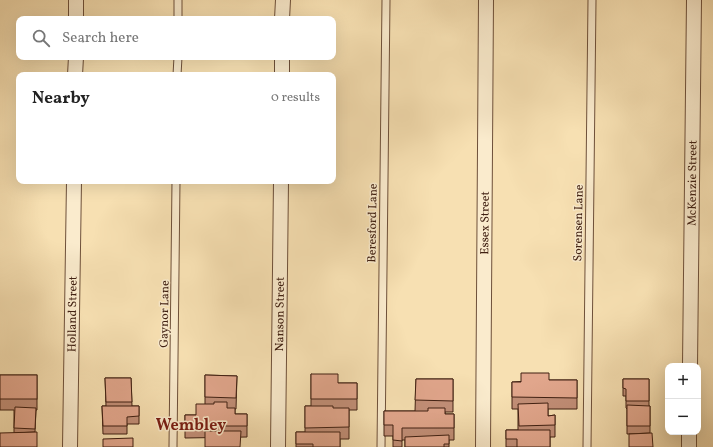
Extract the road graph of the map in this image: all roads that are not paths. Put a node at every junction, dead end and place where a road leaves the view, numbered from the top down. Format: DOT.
graph roads {
  1 [pos="76,0"];
  2 [pos="178,0"];
  3 [pos="283,0"];
  4 [pos="386,0"];
  5 [pos="486,0"];
  6 [pos="592,0"];
  7 [pos="694,0"];
  8 [pos="76,16"];
  9 [pos="178,16"];
  10 [pos="282,16"];
  11 [pos="76,60"];
  12 [pos="178,60"];
  13 [pos="282,60"];
  14 [pos="75,72"];
  15 [pos="177,72"];
  16 [pos="282,72"];
  17 [pos="74,184"];
  18 [pos="176,184"];
  19 [pos="281,184"];
  20 [pos="690,363"];
  21 [pos="689,435"];
  22 [pos="70,447"];
  23 [pos="173,447"];
  24 [pos="278,447"];
  25 [pos="380,447"];
  26 [pos="483,447"];
  27 [pos="586,447"];
  28 [pos="689,447"];
  1 -- 8 [label="street"];
  2 -- 9 [label="lane"];
  3 -- 10 [label="street"];
  4 -- 25 [label="lane, Beresford Lane"];
  5 -- 26 [label="street, Essex Street"];
  6 -- 27 [label="lane, Sorensen Lane"];
  7 -- 20 [label="street, McKenzie Street"];
  11 -- 14 [label="street"];
  12 -- 15 [label="lane"];
  13 -- 16 [label="street"];
  17 -- 22 [label="street, Holland Street"];
  18 -- 23 [label="lane, Gaynor Lane"];
  19 -- 24 [label="street, Nanson Street"];
  21 -- 28 [label="street"];
}
